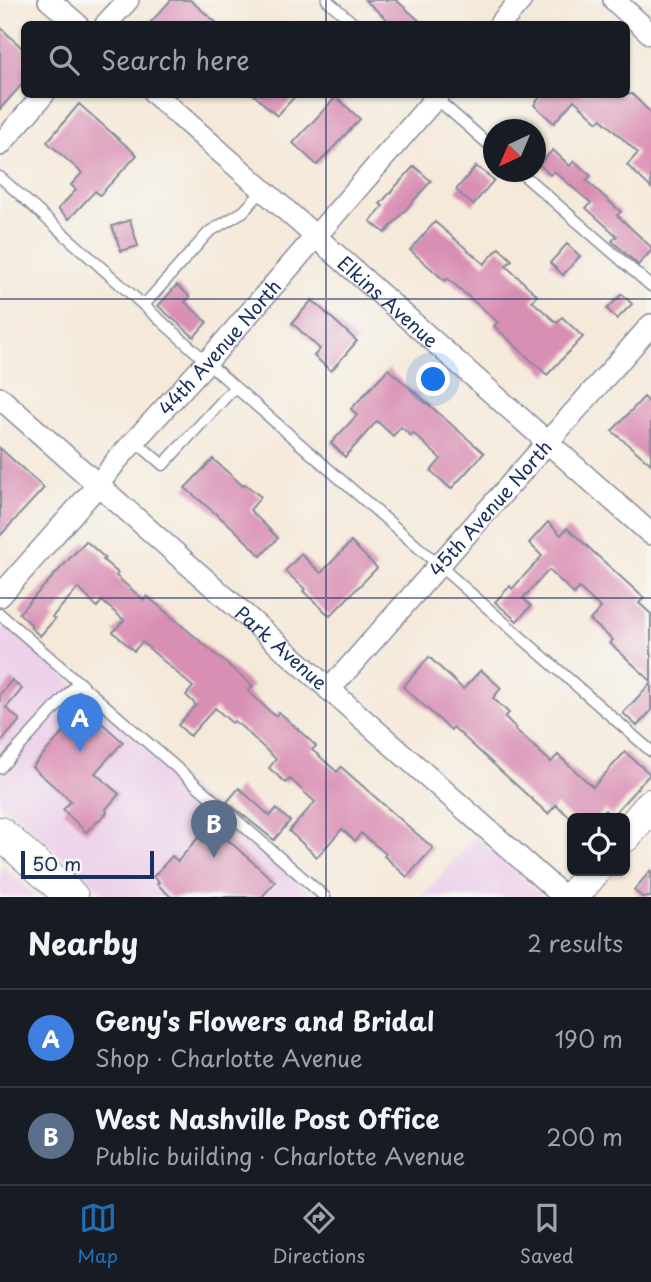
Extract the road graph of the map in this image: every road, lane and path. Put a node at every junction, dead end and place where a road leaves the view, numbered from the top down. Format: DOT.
graph roads {
  1 [pos="49,0"];
  2 [pos="128,0"];
  3 [pos="327,0"];
  4 [pos="521,0"];
  5 [pos="614,0"];
  6 [pos="74,21"];
  7 [pos="109,21"];
  8 [pos="351,21"];
  9 [pos="503,21"];
  10 [pos="651,34"];
  11 [pos="41,98"];
  12 [pos="160,98"];
  13 [pos="433,98"];
  14 [pos="437,98"];
  15 [pos="483,139"];
  16 [pos="0,145"];
  17 [pos="0,177"];
  18 [pos="531,182"];
  19 [pos="263,190"];
  20 [pos="316,237"];
  21 [pos="651,286"];
  22 [pos="144,305"];
  23 [pos="651,325"];
  24 [pos="207,362"];
  25 [pos="235,387"];
  26 [pos="0,398"];
  27 [pos="134,440"];
  28 [pos="546,442"];
  29 [pos="98,485"];
  30 [pos="651,534"];
  31 [pos="438,565"];
  32 [pos="0,596"];
  33 [pos="0,614"];
  34 [pos="79,682"];
  35 [pos="330,690"];
  36 [pos="651,751"];
  37 [pos="0,768"];
  38 [pos="651,805"];
  39 [pos="630,830"];
  40 [pos="5,842"];
  41 [pos="590,876"];
  42 [pos="72,897"];
  43 [pos="325,897"];
  44 [pos="564,897"];
  45 [pos="572,897"];
  1 -- 6 [label="street"];
  2 -- 7 [label="street"];
  3 -- 8 [label="lane"];
  4 -- 9 [label="street"];
  5 -- 10 [label="street"];
  11 -- 16 [label="street"];
  12 -- 19 [label="street, Elkins Avenue"];
  13 -- 20 [label="street, 44th Avenue North"];
  14 -- 15 [label="lane"];
  17 -- 22 [label="lane"];
  18 -- 21 [label="lane"];
  19 -- 20 [label="street, Elkins Avenue"];
  19 -- 22 [label="lane"];
  20 -- 24 [label="street, 44th Avenue North"];
  20 -- 28 [label="street, Elkins Avenue"];
  22 -- 24 [label="lane"];
  23 -- 28 [label="street, 45th Avenue North"];
  24 -- 25 [label="lane"];
  24 -- 27 [label="street, 44th Avenue North"];
  25 -- 27 [label="lane"];
  25 -- 31 [label="lane"];
  26 -- 29 [label="street, Park Avenue"];
  27 -- 29 [label="street, 44th Avenue North"];
  28 -- 30 [label="street, Elkins Avenue"];
  28 -- 31 [label="street, 45th Avenue North"];
  29 -- 32 [label="street, 44th Avenue North"];
  29 -- 35 [label="street, Park Avenue"];
  31 -- 35 [label="street, 45th Avenue North"];
  31 -- 36 [label="lane"];
  33 -- 34 [label="lane"];
  34 -- 37 [label="lane"];
  34 -- 43 [label="lane"];
  35 -- 44 [label="street, Park Avenue"];
  38 -- 39 [label="main road"];
  40 -- 42 [label="main road"];
  41 -- 45 [label="main road"];
}
